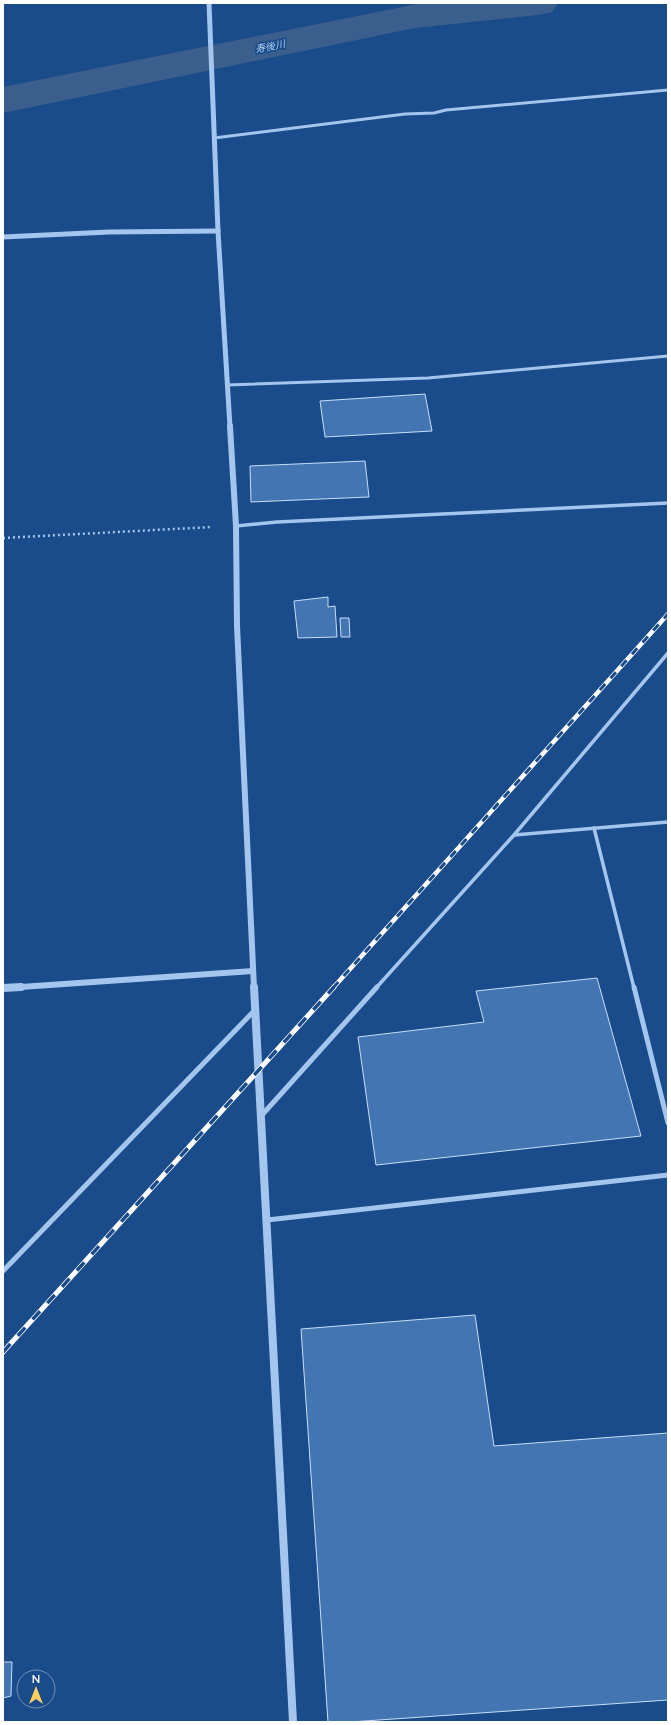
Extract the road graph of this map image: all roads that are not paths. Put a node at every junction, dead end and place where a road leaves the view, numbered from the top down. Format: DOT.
graph roads {
  1 [pos="208,3"];
  2 [pos="668,90"];
  3 [pos="214,138"];
  4 [pos="218,231"];
  5 [pos="3,237"];
  6 [pos="668,356"];
  7 [pos="227,385"];
  8 [pos="668,503"];
  9 [pos="236,526"];
  10 [pos="668,653"];
  11 [pos="668,822"];
  12 [pos="594,828"];
  13 [pos="514,835"];
  14 [pos="253,971"];
  15 [pos="3,988"];
  16 [pos="256,1010"];
  17 [pos="261,1116"];
  18 [pos="668,1123"];
  19 [pos="668,1175"];
  20 [pos="266,1221"];
  21 [pos="3,1271"];
  22 [pos="293,1722"];
  1 -- 3 [label="street"];
  2 -- 3 [label="street"];
  3 -- 4 [label="street"];
  4 -- 5 [label="street"];
  4 -- 7 [label="street"];
  6 -- 7 [label="street"];
  7 -- 9 [label="street"];
  8 -- 9 [label="street"];
  9 -- 14 [label="street"];
  10 -- 13 [label="street"];
  11 -- 12 [label="street"];
  12 -- 13 [label="street"];
  12 -- 18 [label="street"];
  13 -- 17 [label="street"];
  14 -- 15 [label="street"];
  14 -- 16 [label="street"];
  16 -- 17 [label="street"];
  16 -- 21 [label="street"];
  17 -- 20 [label="street"];
  19 -- 20 [label="street"];
  20 -- 22 [label="street"];
}
